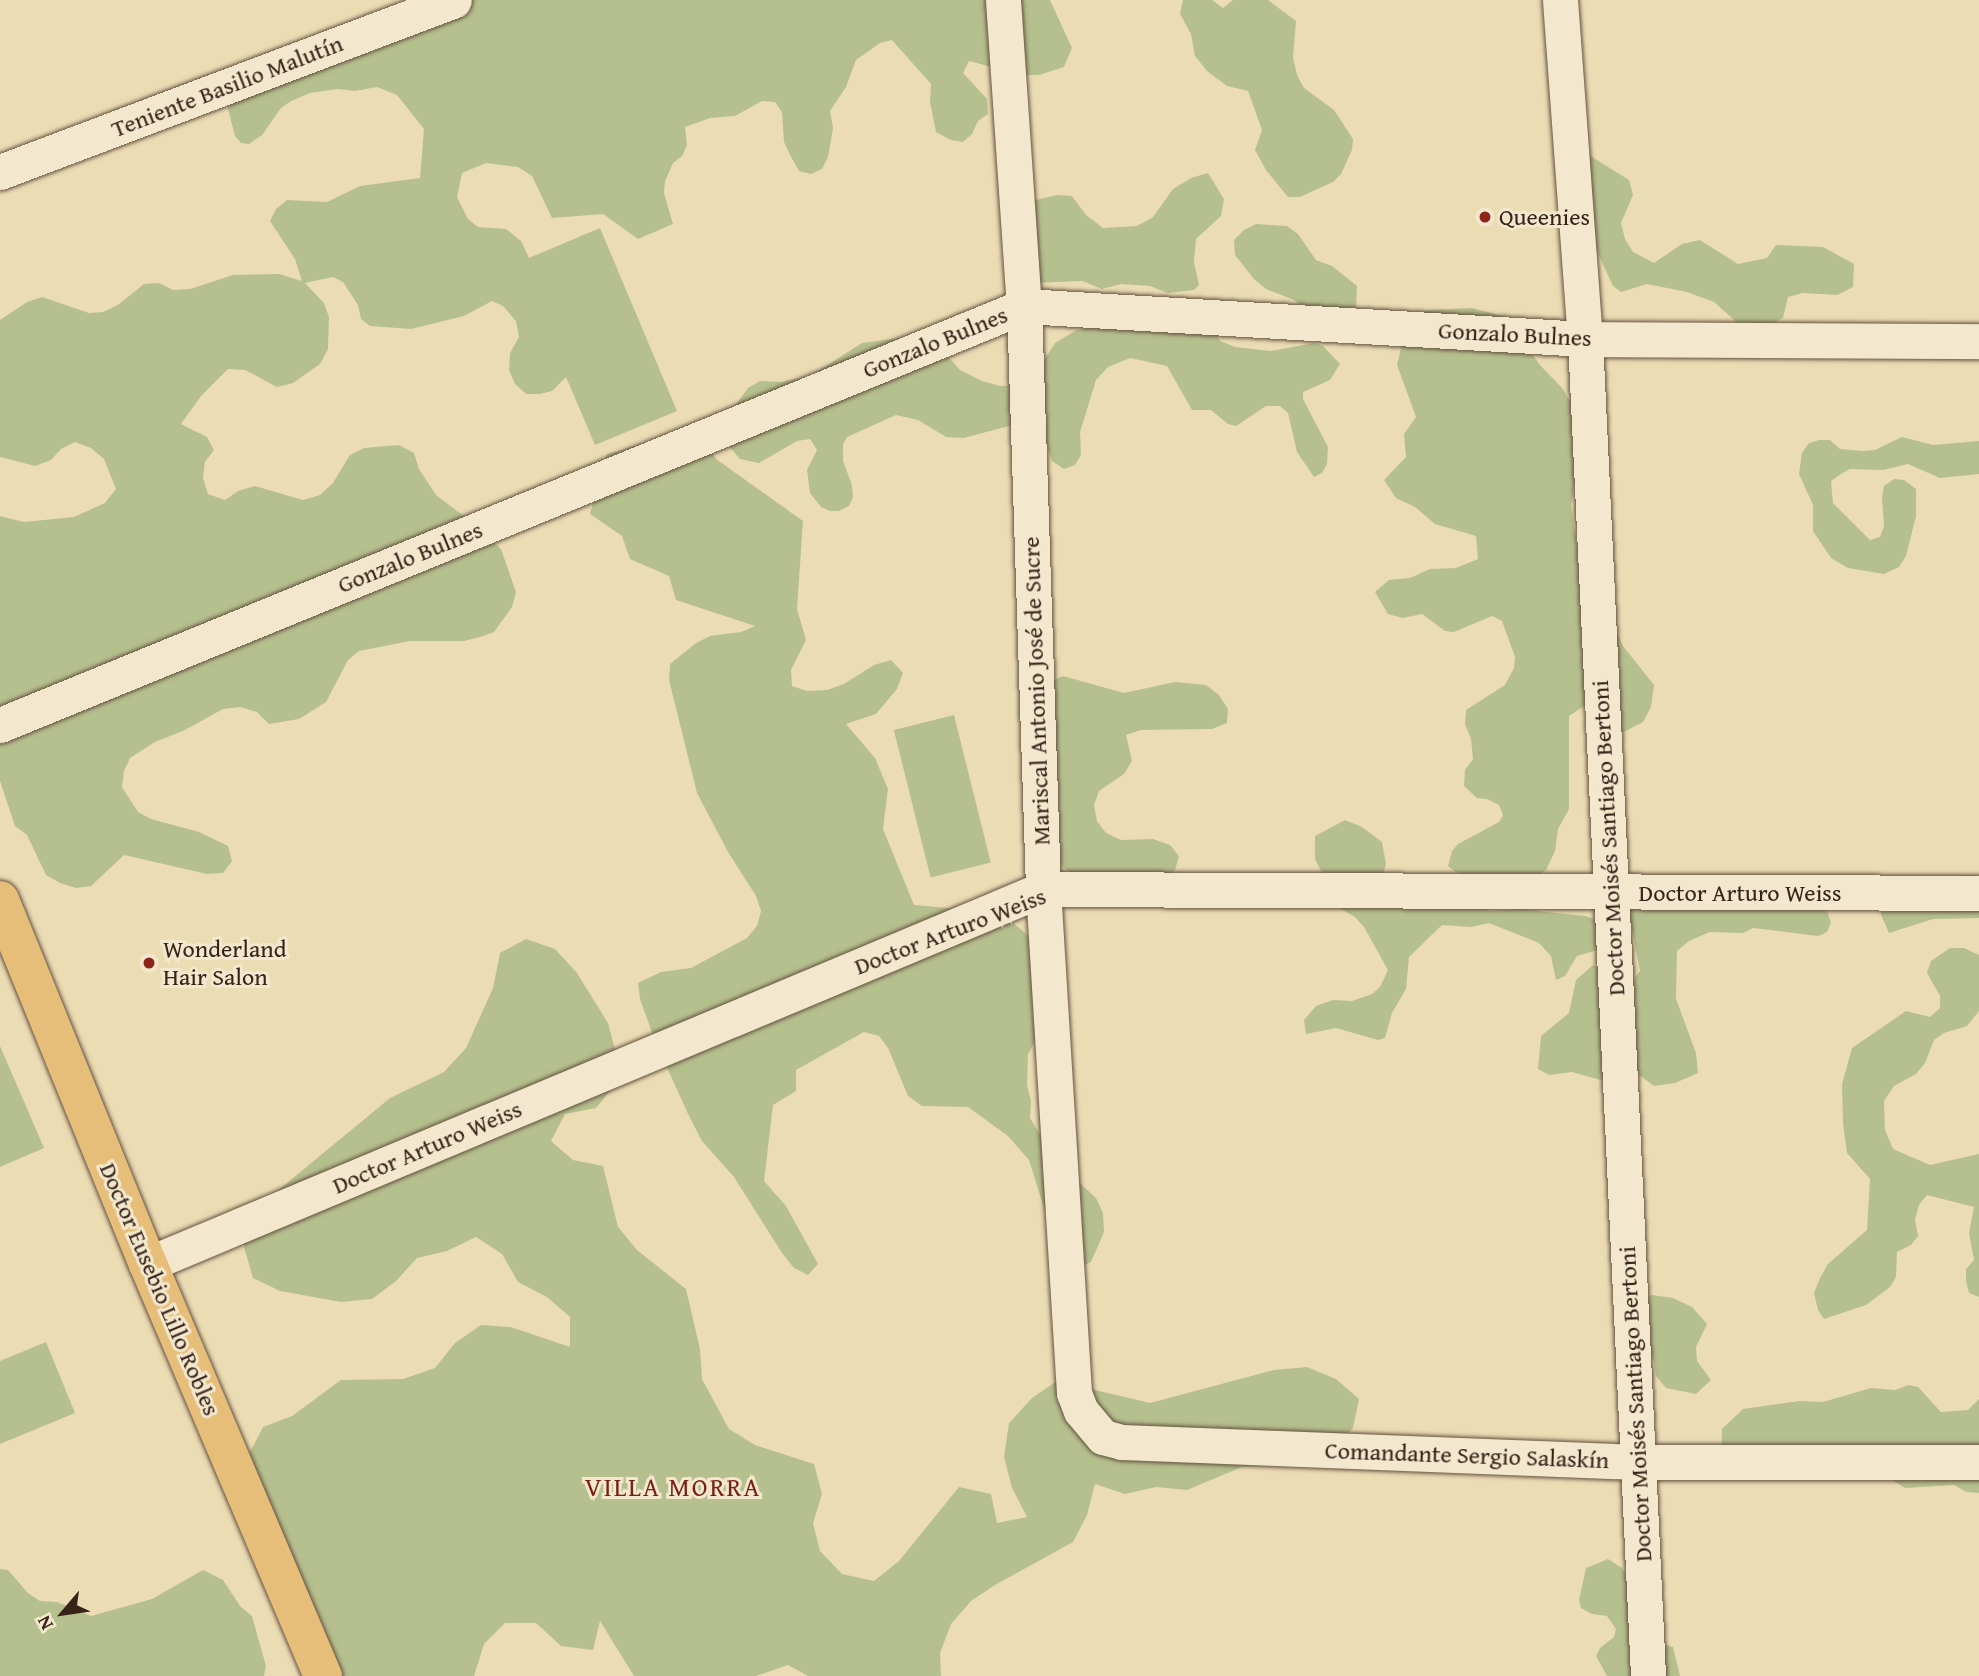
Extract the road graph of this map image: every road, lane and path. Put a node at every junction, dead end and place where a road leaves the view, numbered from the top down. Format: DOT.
graph roads {
  1 [pos="454,0"];
  2 [pos="1003,0"];
  3 [pos="1560,0"];
  4 [pos="0,172"];
  5 [pos="1024,306"];
  6 [pos="1585,339"];
  7 [pos="1979,341"];
  8 [pos="0,725"];
  9 [pos="1043,890"];
  10 [pos="1610,893"];
  11 [pos="1979,893"];
  12 [pos="0,900"];
  13 [pos="148,1264"];
  14 [pos="1122,1442"];
  15 [pos="1638,1462"];
  16 [pos="1979,1462"];
  17 [pos="323,1676"];
  18 [pos="1648,1676"];
  1 -- 4 [label="street, Teniente Basilio Malutín"];
  2 -- 5 [label="street, Mariscal Antonio José de Sucre"];
  3 -- 6 [label="street, Doctor Moisés Santiago Bertoni"];
  5 -- 6 [label="street, Gonzalo Bulnes"];
  5 -- 8 [label="street, Gonzalo Bulnes"];
  5 -- 9 [label="street, Mariscal Antonio José de Sucre"];
  6 -- 7 [label="street, Gonzalo Bulnes"];
  6 -- 10 [label="street, Doctor Moisés Santiago Bertoni"];
  9 -- 10 [label="street, Doctor Arturo Weiss"];
  9 -- 13 [label="street, Doctor Arturo Weiss"];
  9 -- 14 [label="street, Mariscal Antonio José de Sucre"];
  10 -- 11 [label="street, Doctor Arturo Weiss"];
  10 -- 15 [label="street, Doctor Moisés Santiago Bertoni"];
  12 -- 13 [label="main road, Doctor Eusebio Lillo Robles"];
  13 -- 17 [label="main road, Doctor Eusebio Lillo Robles"];
  14 -- 15 [label="street, Comandante Sergio Salaskín"];
  15 -- 16 [label="street, Comandante Sergio Salaskín"];
  15 -- 18 [label="street, Doctor Moisés Santiago Bertoni"];
}
